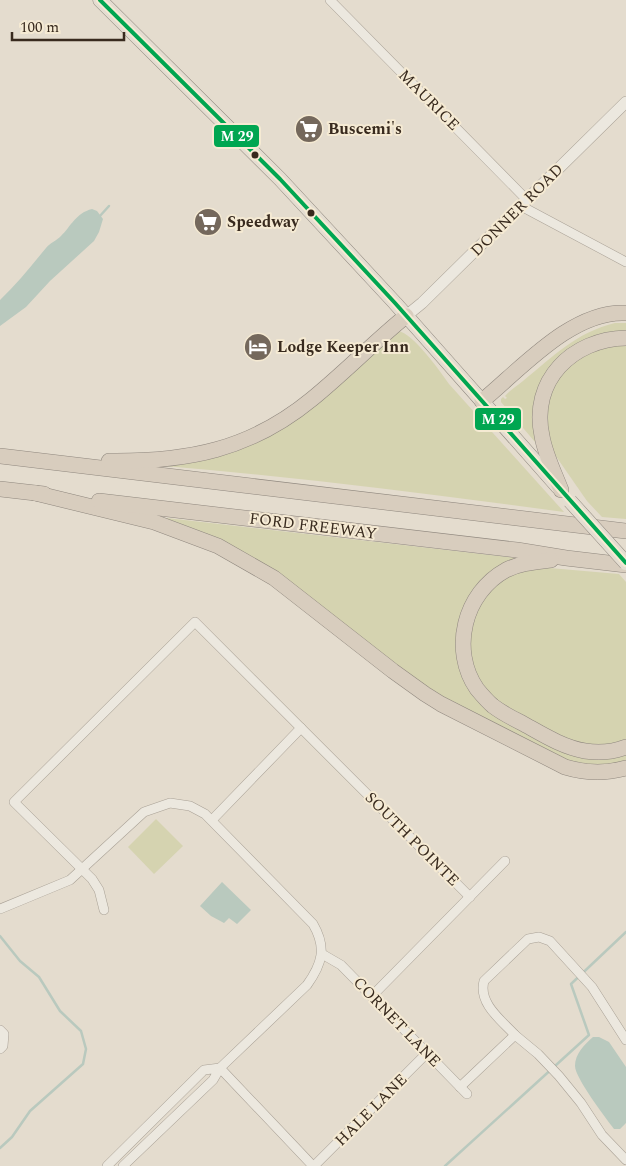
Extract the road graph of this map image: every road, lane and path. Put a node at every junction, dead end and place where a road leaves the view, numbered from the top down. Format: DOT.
graph roads {
  1 [pos="100,0"];
  2 [pos="330,0"];
  3 [pos="626,102"];
  4 [pos="524,203"];
  5 [pos="626,262"];
  6 [pos="626,312"];
  7 [pos="406,316"];
  8 [pos="626,338"];
  9 [pos="482,401"];
  10 [pos="0,456"];
  11 [pos="27,460"];
  12 [pos="0,489"];
  13 [pos="35,493"];
  14 [pos="566,495"];
  15 [pos="626,531"];
  16 [pos="566,558"];
  17 [pos="626,564"];
  18 [pos="302,728"];
  19 [pos="626,747"];
  20 [pos="626,768"];
  21 [pos="212,820"];
  22 [pos="505,861"];
  23 [pos="82,869"];
  24 [pos="470,897"];
  25 [pos="0,909"];
  26 [pos="104,910"];
  27 [pos="322,954"];
  28 [pos="372,996"];
  29 [pos="2,1032"];
  30 [pos="515,1036"];
  31 [pos="626,1040"];
  32 [pos="0,1049"];
  33 [pos="427,1053"];
  34 [pos="220,1068"];
  35 [pos="625,1156"];
  36 [pos="107,1166"];
  37 [pos="123,1166"];
  38 [pos="313,1166"];
  1 -- 7 [label="main road"];
  2 -- 4 [label="street, MAURICE"];
  3 -- 4 [label="street, DONNER ROAD"];
  4 -- 5 [label="street, MAURICE"];
  4 -- 7 [label="street, DONNER ROAD"];
  6 -- 9 [label="highway"];
  7 -- 9 [label="main road"];
  7 -- 11 [label="highway"];
  8 -- 14 [label="highway"];
  9 -- 14 [label="main road"];
  10 -- 11 [label="highway, FORD FREEWAY"];
  11 -- 15 [label="highway, FORD FREEWAY"];
  12 -- 13 [label="highway, FORD FREEWAY"];
  13 -- 16 [label="highway, FORD FREEWAY"];
  13 -- 20 [label="highway"];
  14 -- 17 [label="main road, bridge"];
  16 -- 17 [label="highway, FORD FREEWAY"];
  16 -- 19 [label="highway"];
  18 -- 21 [label="street"];
  18 -- 23 [label="street, SOUTH POINTE"];
  18 -- 24 [label="street, SOUTH POINTE"];
  21 -- 23 [label="street"];
  21 -- 27 [label="street"];
  22 -- 24 [label="street"];
  23 -- 25 [label="street"];
  23 -- 26 [label="street"];
  24 -- 28 [label="street"];
  27 -- 28 [label="street, CORNET LANE"];
  27 -- 34 [label="street"];
  28 -- 33 [label="street, CORNET LANE"];
  29 -- 32 [label="street"];
  30 -- 31 [label="street"];
  30 -- 33 [label="street, CORNET LANE"];
  30 -- 35 [label="street"];
  33 -- 38 [label="street, HALE LANE"];
  34 -- 36 [label="street"];
  34 -- 37 [label="street"];
  34 -- 38 [label="street"];
}
